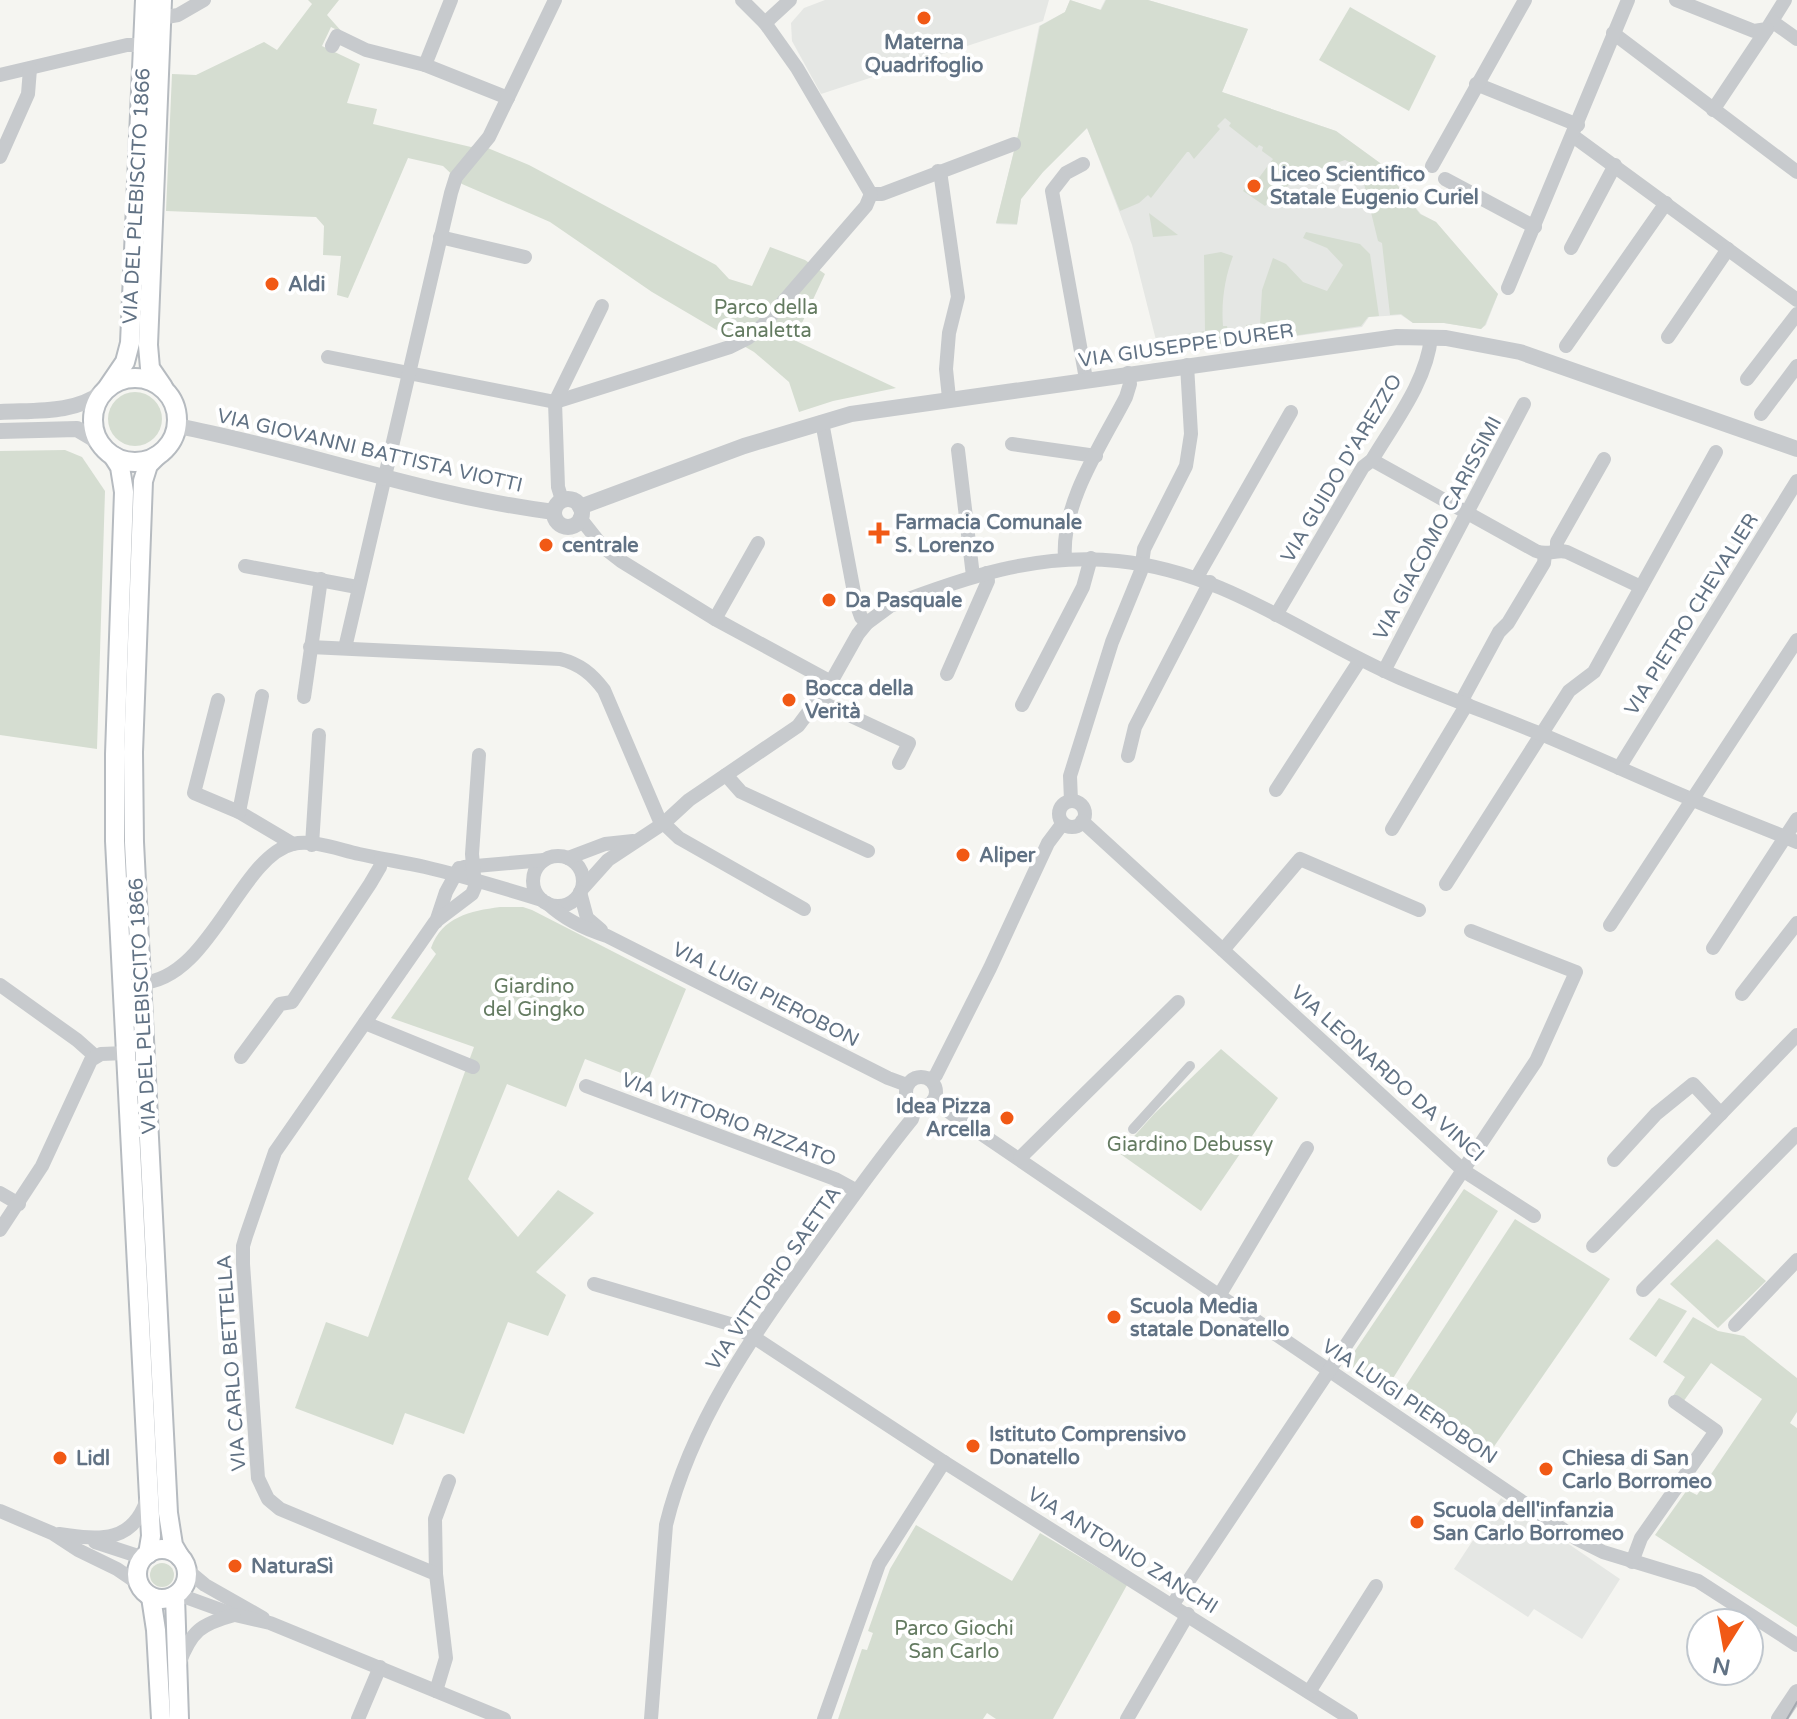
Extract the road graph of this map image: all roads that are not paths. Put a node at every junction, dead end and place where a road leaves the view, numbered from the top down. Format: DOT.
graph roads {
  1 [pos="145,0"];
  2 [pos="204,0"];
  3 [pos="451,0"];
  4 [pos="555,0"];
  5 [pos="742,0"];
  6 [pos="790,0"];
  7 [pos="1525,0"];
  8 [pos="1628,0"];
  9 [pos="1676,0"];
  10 [pos="1785,0"];
  11 [pos="162,9"];
  12 [pos="765,23"];
  13 [pos="1770,25"];
  14 [pos="1613,33"];
  15 [pos="1797,39"];
  16 [pos="143,45"];
  17 [pos="332,46"];
  18 [pos="425,65"];
  19 [pos="30,69"];
  20 [pos="0,75"];
  21 [pos="1476,84"];
  22 [pos="508,98"];
  23 [pos="1713,110"];
  24 [pos="1575,130"];
  25 [pos="1014,144"];
  26 [pos="0,157"];
  27 [pos="1083,164"];
  28 [pos="1615,165"];
  29 [pos="1432,166"];
  30 [pos="938,171"];
  31 [pos="1797,172"];
  32 [pos="1445,179"];
  33 [pos="871,194"];
  34 [pos="1666,203"];
  35 [pos="1535,227"];
  36 [pos="440,237"];
  37 [pos="1571,248"];
  38 [pos="1728,249"];
  39 [pos="525,257"];
  40 [pos="1508,288"];
  41 [pos="1797,300"];
  42 [pos="602,306"];
  43 [pos="1797,314"];
  44 [pos="1431,337"];
  45 [pos="1668,337"];
  46 [pos="1566,346"];
  47 [pos="328,357"];
  48 [pos="1187,365"];
  49 [pos="1797,366"];
  50 [pos="409,372"];
  51 [pos="1128,373"];
  52 [pos="1086,379"];
  53 [pos="1747,379"];
  54 [pos="163,387"];
  55 [pos="106,390"];
  56 [pos="949,398"];
  57 [pos="555,402"];
  58 [pos="1524,404"];
  59 [pos="0,412"];
  60 [pos="1291,412"];
  61 [pos="1761,414"];
  62 [pos="822,422"];
  63 [pos="177,426"];
  64 [pos="0,431"];
  65 [pos="99,442"];
  66 [pos="1012,444"];
  67 [pos="1797,449"];
  68 [pos="958,450"];
  69 [pos="1716,452"];
  70 [pos="113,456"];
  71 [pos="157,456"];
  72 [pos="1096,456"];
  73 [pos="1604,459"];
  74 [pos="1372,460"];
  75 [pos="384,475"];
  76 [pos="1797,481"];
  77 [pos="558,506"];
  78 [pos="580,513"];
  79 [pos="1468,514"];
  80 [pos="758,543"];
  81 [pos="1551,552"];
  82 [pos="1065,558"];
  83 [pos="1091,558"];
  84 [pos="1142,564"];
  85 [pos="245,566"];
  86 [pos="980,575"];
  87 [pos="321,579"];
  88 [pos="1204,579"];
  89 [pos="357,587"];
  90 [pos="1641,587"];
  91 [pos="1276,615"];
  92 [pos="715,619"];
  93 [pos="867,623"];
  94 [pos="1797,640"];
  95 [pos="310,647"];
  96 [pos="345,648"];
  97 [pos="1360,660"];
  98 [pos="1384,671"];
  99 [pos="947,674"];
  100 [pos="831,682"];
  101 [pos="262,696"];
  102 [pos="304,697"];
  103 [pos="218,700"];
  104 [pos="819,701"];
  105 [pos="1464,703"];
  106 [pos="1022,705"];
  107 [pos="1541,734"];
  108 [pos="319,735"];
  109 [pos="479,755"];
  110 [pos="1128,756"];
  111 [pos="899,763"];
  112 [pos="1619,768"];
  113 [pos="726,775"];
  114 [pos="1276,790"];
  115 [pos="1693,800"];
  116 [pos="1071,801"];
  117 [pos="239,812"];
  118 [pos="1797,819"];
  119 [pos="1082,821"];
  120 [pos="664,823"];
  121 [pos="1063,823"];
  122 [pos="1392,829"];
  123 [pos="638,840"];
  124 [pos="1791,840"];
  125 [pos="293,844"];
  126 [pos="312,845"];
  127 [pos="868,851"];
  128 [pos="568,858"];
  129 [pos="381,859"];
  130 [pos="544,860"];
  131 [pos="465,872"];
  132 [pos="1446,884"];
  133 [pos="581,890"];
  134 [pos="544,901"];
  135 [pos="804,909"];
  136 [pos="1419,910"];
  137 [pos="435,922"];
  138 [pos="1797,923"];
  139 [pos="1610,925"];
  140 [pos="1471,931"];
  141 [pos="607,936"];
  142 [pos="1713,948"];
  143 [pos="1223,950"];
  144 [pos="140,983"];
  145 [pos="0,985"];
  146 [pos="1742,994"];
  147 [pos="1178,1002"];
  148 [pos="365,1023"];
  149 [pos="1797,1035"];
  150 [pos="126,1053"];
  151 [pos="95,1056"];
  152 [pos="241,1057"];
  153 [pos="1190,1066"];
  154 [pos="473,1067"];
  155 [pos="931,1080"];
  156 [pos="907,1085"];
  157 [pos="586,1086"];
  158 [pos="933,1101"];
  159 [pos="916,1106"];
  160 [pos="1721,1114"];
  161 [pos="1133,1129"];
  162 [pos="1797,1134"];
  163 [pos="1307,1148"];
  164 [pos="1020,1158"];
  165 [pos="1614,1160"];
  166 [pos="1464,1171"];
  167 [pos="857,1191"];
  168 [pos="0,1193"];
  169 [pos="19,1204"];
  170 [pos="1534,1216"];
  171 [pos="0,1230"];
  172 [pos="1593,1246"];
  173 [pos="1797,1260"];
  174 [pos="594,1284"];
  175 [pos="1643,1290"];
  176 [pos="1219,1296"];
  177 [pos="1735,1325"];
  178 [pos="752,1336"];
  179 [pos="1329,1370"];
  180 [pos="1675,1402"];
  181 [pos="944,1462"];
  182 [pos="449,1481"];
  183 [pos="149,1491"];
  184 [pos="0,1511"];
  185 [pos="52,1533"];
  186 [pos="85,1538"];
  187 [pos="146,1556"];
  188 [pos="1632,1562"];
  189 [pos="183,1564"];
  190 [pos="436,1574"];
  191 [pos="1376,1586"];
  192 [pos="145,1590"];
  193 [pos="176,1595"];
  194 [pos="1173,1604"];
  195 [pos="1188,1614"];
  196 [pos="235,1615"];
  197 [pos="270,1623"];
  198 [pos="1797,1645"];
  199 [pos="380,1667"];
  200 [pos="177,1672"];
  201 [pos="436,1691"];
  202 [pos="1309,1692"];
  203 [pos="1797,1692"];
  204 [pos="1333,1714"];
  205 [pos="161,1719"];
  206 [pos="179,1719"];
  207 [pos="358,1719"];
  208 [pos="504,1719"];
  209 [pos="651,1719"];
  210 [pos="824,1719"];
  211 [pos="1127,1719"];
  212 [pos="1351,1719"];
  213 [pos="1779,1719"];
  1 -- 16 [label="main road, VIA DEL PLEBISCITO 1866"];
  2 -- 11 [label="street"];
  3 -- 18 [label="street"];
  4 -- 22 [label="street"];
  5 -- 12 [label="street"];
  6 -- 12 [label="street"];
  7 -- 21 [label="street"];
  8 -- 14 [label="street"];
  9 -- 13 [label="street"];
  10 -- 13 [label="street"];
  11 -- 54 [label="main road, VIA DEL PLEBISCITO 1866"];
  12 -- 33 [label="street"];
  13 -- 15 [label="street"];
  13 -- 23 [label="street"];
  14 -- 23 [label="street"];
  14 -- 24 [label="street"];
  16 -- 19 [label="street"];
  16 -- 55 [label="main road, VIA DEL PLEBISCITO 1866"];
  17 -- 18 [label="street"];
  18 -- 22 [label="street"];
  19 -- 20 [label="street"];
  19 -- 26 [label="street"];
  21 -- 24 [label="street"];
  21 -- 29 [label="street"];
  22 -- 36 [label="street"];
  23 -- 31 [label="street"];
  24 -- 28 [label="street"];
  24 -- 35 [label="street"];
  25 -- 30 [label="street"];
  27 -- 52 [label="street"];
  28 -- 34 [label="street"];
  28 -- 37 [label="street"];
  30 -- 33 [label="street"];
  30 -- 56 [label="street"];
  32 -- 35 [label="street"];
  33 -- 57 [label="street"];
  34 -- 38 [label="street"];
  34 -- 46 [label="street"];
  35 -- 40 [label="street"];
  36 -- 39 [label="street"];
  36 -- 50 [label="street"];
  38 -- 41 [label="street"];
  38 -- 45 [label="street"];
  42 -- 57 [label="street"];
  43 -- 53 [label="street"];
  44 -- 48 [label="street, VIA GIUSEPPE DURER"];
  44 -- 67 [label="street, VIA GIUSEPPE DURER"];
  44 -- 74 [label="street, VIA GUIDO D'AREZZO"];
  47 -- 50 [label="street"];
  48 -- 51 [label="street, VIA GIUSEPPE DURER"];
  48 -- 84 [label="street"];
  49 -- 61 [label="street"];
  50 -- 57 [label="street"];
  50 -- 75 [label="street"];
  51 -- 52 [label="street, VIA GIUSEPPE DURER"];
  51 -- 72 [label="street"];
  52 -- 56 [label="street, VIA GIUSEPPE DURER"];
  54 -- 55 [label="main road"];
  54 -- 63 [label="main road"];
  55 -- 59 [label="street"];
  55 -- 65 [label="main road"];
  56 -- 62 [label="street, VIA GIUSEPPE DURER"];
  57 -- 77 [label="street"];
  58 -- 79 [label="street, VIA GIACOMO CARISSIMI"];
  60 -- 88 [label="street"];
  62 -- 78 [label="street, VIA GIUSEPPE DURER"];
  62 -- 93 [label="street"];
  63 -- 71 [label="main road"];
  63 -- 75 [label="street, VIA GIOVANNI BATTISTA VIOTTI"];
  64 -- 65 [label="street"];
  65 -- 70 [label="main road"];
  66 -- 72 [label="street"];
  68 -- 86 [label="street"];
  69 -- 90 [label="street"];
  70 -- 71 [label="main road"];
  70 -- 150 [label="main road, VIA DEL PLEBISCITO 1866"];
  71 -- 144 [label="main road, VIA DEL PLEBISCITO 1866"];
  72 -- 82 [label="street"];
  73 -- 81 [label="street"];
  74 -- 79 [label="street"];
  74 -- 91 [label="street, VIA GUIDO D'AREZZO"];
  75 -- 77 [label="street, VIA GIOVANNI BATTISTA VIOTTI"];
  75 -- 89 [label="street"];
  76 -- 112 [label="street, VIA PIETRO CHEVALIER"];
  77 -- 78 [label="street, VIA GIOVANNI BATTISTA VIOTTI"];
  77 -- 78 [label="street, VIA GIOVANNI BATTISTA VIOTTI"];
  78 -- 92 [label="street, VIA GIOVANNI BATTISTA VIOTTI"];
  79 -- 81 [label="street"];
  79 -- 98 [label="street, VIA GIACOMO CARISSIMI"];
  80 -- 92 [label="street"];
  81 -- 90 [label="street"];
  81 -- 105 [label="street"];
  82 -- 83 [label="street"];
  82 -- 86 [label="street"];
  83 -- 84 [label="street"];
  83 -- 106 [label="street"];
  84 -- 88 [label="street"];
  84 -- 116 [label="street"];
  85 -- 87 [label="street"];
  86 -- 93 [label="street"];
  86 -- 99 [label="street"];
  87 -- 89 [label="street"];
  87 -- 95 [label="street"];
  88 -- 91 [label="street"];
  88 -- 110 [label="street"];
  89 -- 96 [label="street"];
  90 -- 107 [label="street"];
  91 -- 97 [label="street"];
  92 -- 100 [label="street, VIA GIOVANNI BATTISTA VIOTTI"];
  93 -- 100 [label="street"];
  94 -- 115 [label="street"];
  95 -- 96 [label="street"];
  95 -- 102 [label="street"];
  96 -- 120 [label="street"];
  97 -- 98 [label="street"];
  97 -- 114 [label="street"];
  98 -- 105 [label="street"];
  100 -- 104 [label="street"];
  101 -- 117 [label="street"];
  103 -- 117 [label="street"];
  104 -- 111 [label="street"];
  104 -- 113 [label="street"];
  105 -- 107 [label="street"];
  105 -- 122 [label="street"];
  107 -- 112 [label="street"];
  107 -- 132 [label="street"];
  108 -- 126 [label="street"];
  109 -- 131 [label="street"];
  112 -- 115 [label="street"];
  113 -- 120 [label="street"];
  113 -- 127 [label="street"];
  115 -- 124 [label="street"];
  115 -- 139 [label="street"];
  116 -- 119 [label="street"];
  116 -- 121 [label="street"];
  117 -- 125 [label="street"];
  118 -- 124 [label="street"];
  119 -- 121 [label="street"];
  119 -- 143 [label="street, VIA LEONARDO DA VINCI"];
  120 -- 123 [label="street"];
  120 -- 135 [label="street"];
  121 -- 155 [label="street"];
  123 -- 128 [label="street"];
  123 -- 133 [label="street"];
  124 -- 142 [label="street"];
  125 -- 126 [label="street, VIA LUIGI PIEROBON"];
  125 -- 144 [label="street"];
  126 -- 129 [label="street, VIA LUIGI PIEROBON"];
  128 -- 130 [label="street"];
  128 -- 133 [label="street"];
  129 -- 131 [label="street, VIA LUIGI PIEROBON"];
  129 -- 152 [label="street"];
  130 -- 131 [label="street"];
  130 -- 134 [label="street"];
  131 -- 134 [label="street, VIA LUIGI PIEROBON"];
  131 -- 137 [label="street, VIA CARLO BETTELLA"];
  131 -- 137 [label="street, VIA CARLO BETTELLA"];
  133 -- 134 [label="street"];
  133 -- 141 [label="street, VIA LUIGI PIEROBON"];
  134 -- 141 [label="street, VIA LUIGI PIEROBON"];
  136 -- 143 [label="street"];
  137 -- 148 [label="street, VIA CARLO BETTELLA"];
  138 -- 146 [label="street"];
  140 -- 166 [label="street"];
  141 -- 156 [label="street, VIA LUIGI PIEROBON"];
  143 -- 166 [label="street, VIA LEONARDO DA VINCI"];
  144 -- 189 [label="main road, VIA DEL PLEBISCITO 1866"];
  145 -- 151 [label="street"];
  147 -- 164 [label="street"];
  148 -- 154 [label="street"];
  148 -- 190 [label="street, VIA CARLO BETTELLA"];
  149 -- 160 [label="street"];
  150 -- 151 [label="street"];
  150 -- 183 [label="main road, VIA DEL PLEBISCITO 1866"];
  151 -- 169 [label="street"];
  153 -- 161 [label="street"];
  155 -- 156 [label="street"];
  155 -- 158 [label="street"];
  156 -- 159 [label="street"];
  157 -- 167 [label="street, VIA VITTORIO RIZZATO"];
  158 -- 159 [label="street"];
  158 -- 164 [label="street, VIA LUIGI PIEROBON"];
  159 -- 167 [label="street, VIA VITTORIO SAETTA"];
  160 -- 165 [label="street"];
  160 -- 172 [label="street"];
  162 -- 175 [label="street"];
  163 -- 176 [label="street"];
  164 -- 176 [label="street, VIA LUIGI PIEROBON"];
  166 -- 170 [label="street, VIA LEONARDO DA VINCI"];
  166 -- 179 [label="street"];
  167 -- 178 [label="street, VIA VITTORIO SAETTA"];
  168 -- 169 [label="street"];
  169 -- 171 [label="street"];
  173 -- 177 [label="street"];
  174 -- 178 [label="street, VIA ANTONIO ZANCHI"];
  176 -- 179 [label="street, VIA LUIGI PIEROBON"];
  178 -- 181 [label="street, VIA ANTONIO ZANCHI"];
  178 -- 209 [label="street, VIA VITTORIO SAETTA"];
  179 -- 188 [label="street, VIA LUIGI PIEROBON"];
  179 -- 194 [label="street"];
  180 -- 188 [label="street"];
  181 -- 194 [label="street, VIA ANTONIO ZANCHI"];
  181 -- 210 [label="street"];
  182 -- 190 [label="street"];
  183 -- 186 [label="street"];
  183 -- 187 [label="main road, VIA DEL PLEBISCITO 1866"];
  184 -- 185 [label="street"];
  185 -- 186 [label="street"];
  185 -- 192 [label="street"];
  186 -- 187 [label="street"];
  187 -- 189 [label="main road"];
  187 -- 192 [label="main road"];
  188 -- 198 [label="street, VIA LUIGI PIEROBON"];
  189 -- 193 [label="main road"];
  189 -- 197 [label="street"];
  190 -- 201 [label="street"];
  191 -- 202 [label="street"];
  192 -- 193 [label="main road"];
  192 -- 205 [label="main road"];
  193 -- 196 [label="street"];
  193 -- 200 [label="main road"];
  194 -- 195 [label="street, VIA ANTONIO ZANCHI"];
  195 -- 202 [label="street, VIA ANTONIO ZANCHI"];
  195 -- 211 [label="street"];
  196 -- 197 [label="street"];
  196 -- 200 [label="street"];
  197 -- 199 [label="street"];
  199 -- 201 [label="street"];
  199 -- 207 [label="street"];
  200 -- 206 [label="main road"];
  201 -- 208 [label="street"];
  202 -- 204 [label="street, VIA ANTONIO ZANCHI"];
  203 -- 213 [label="street"];
  204 -- 212 [label="street, VIA ANTONIO ZANCHI"];
}
